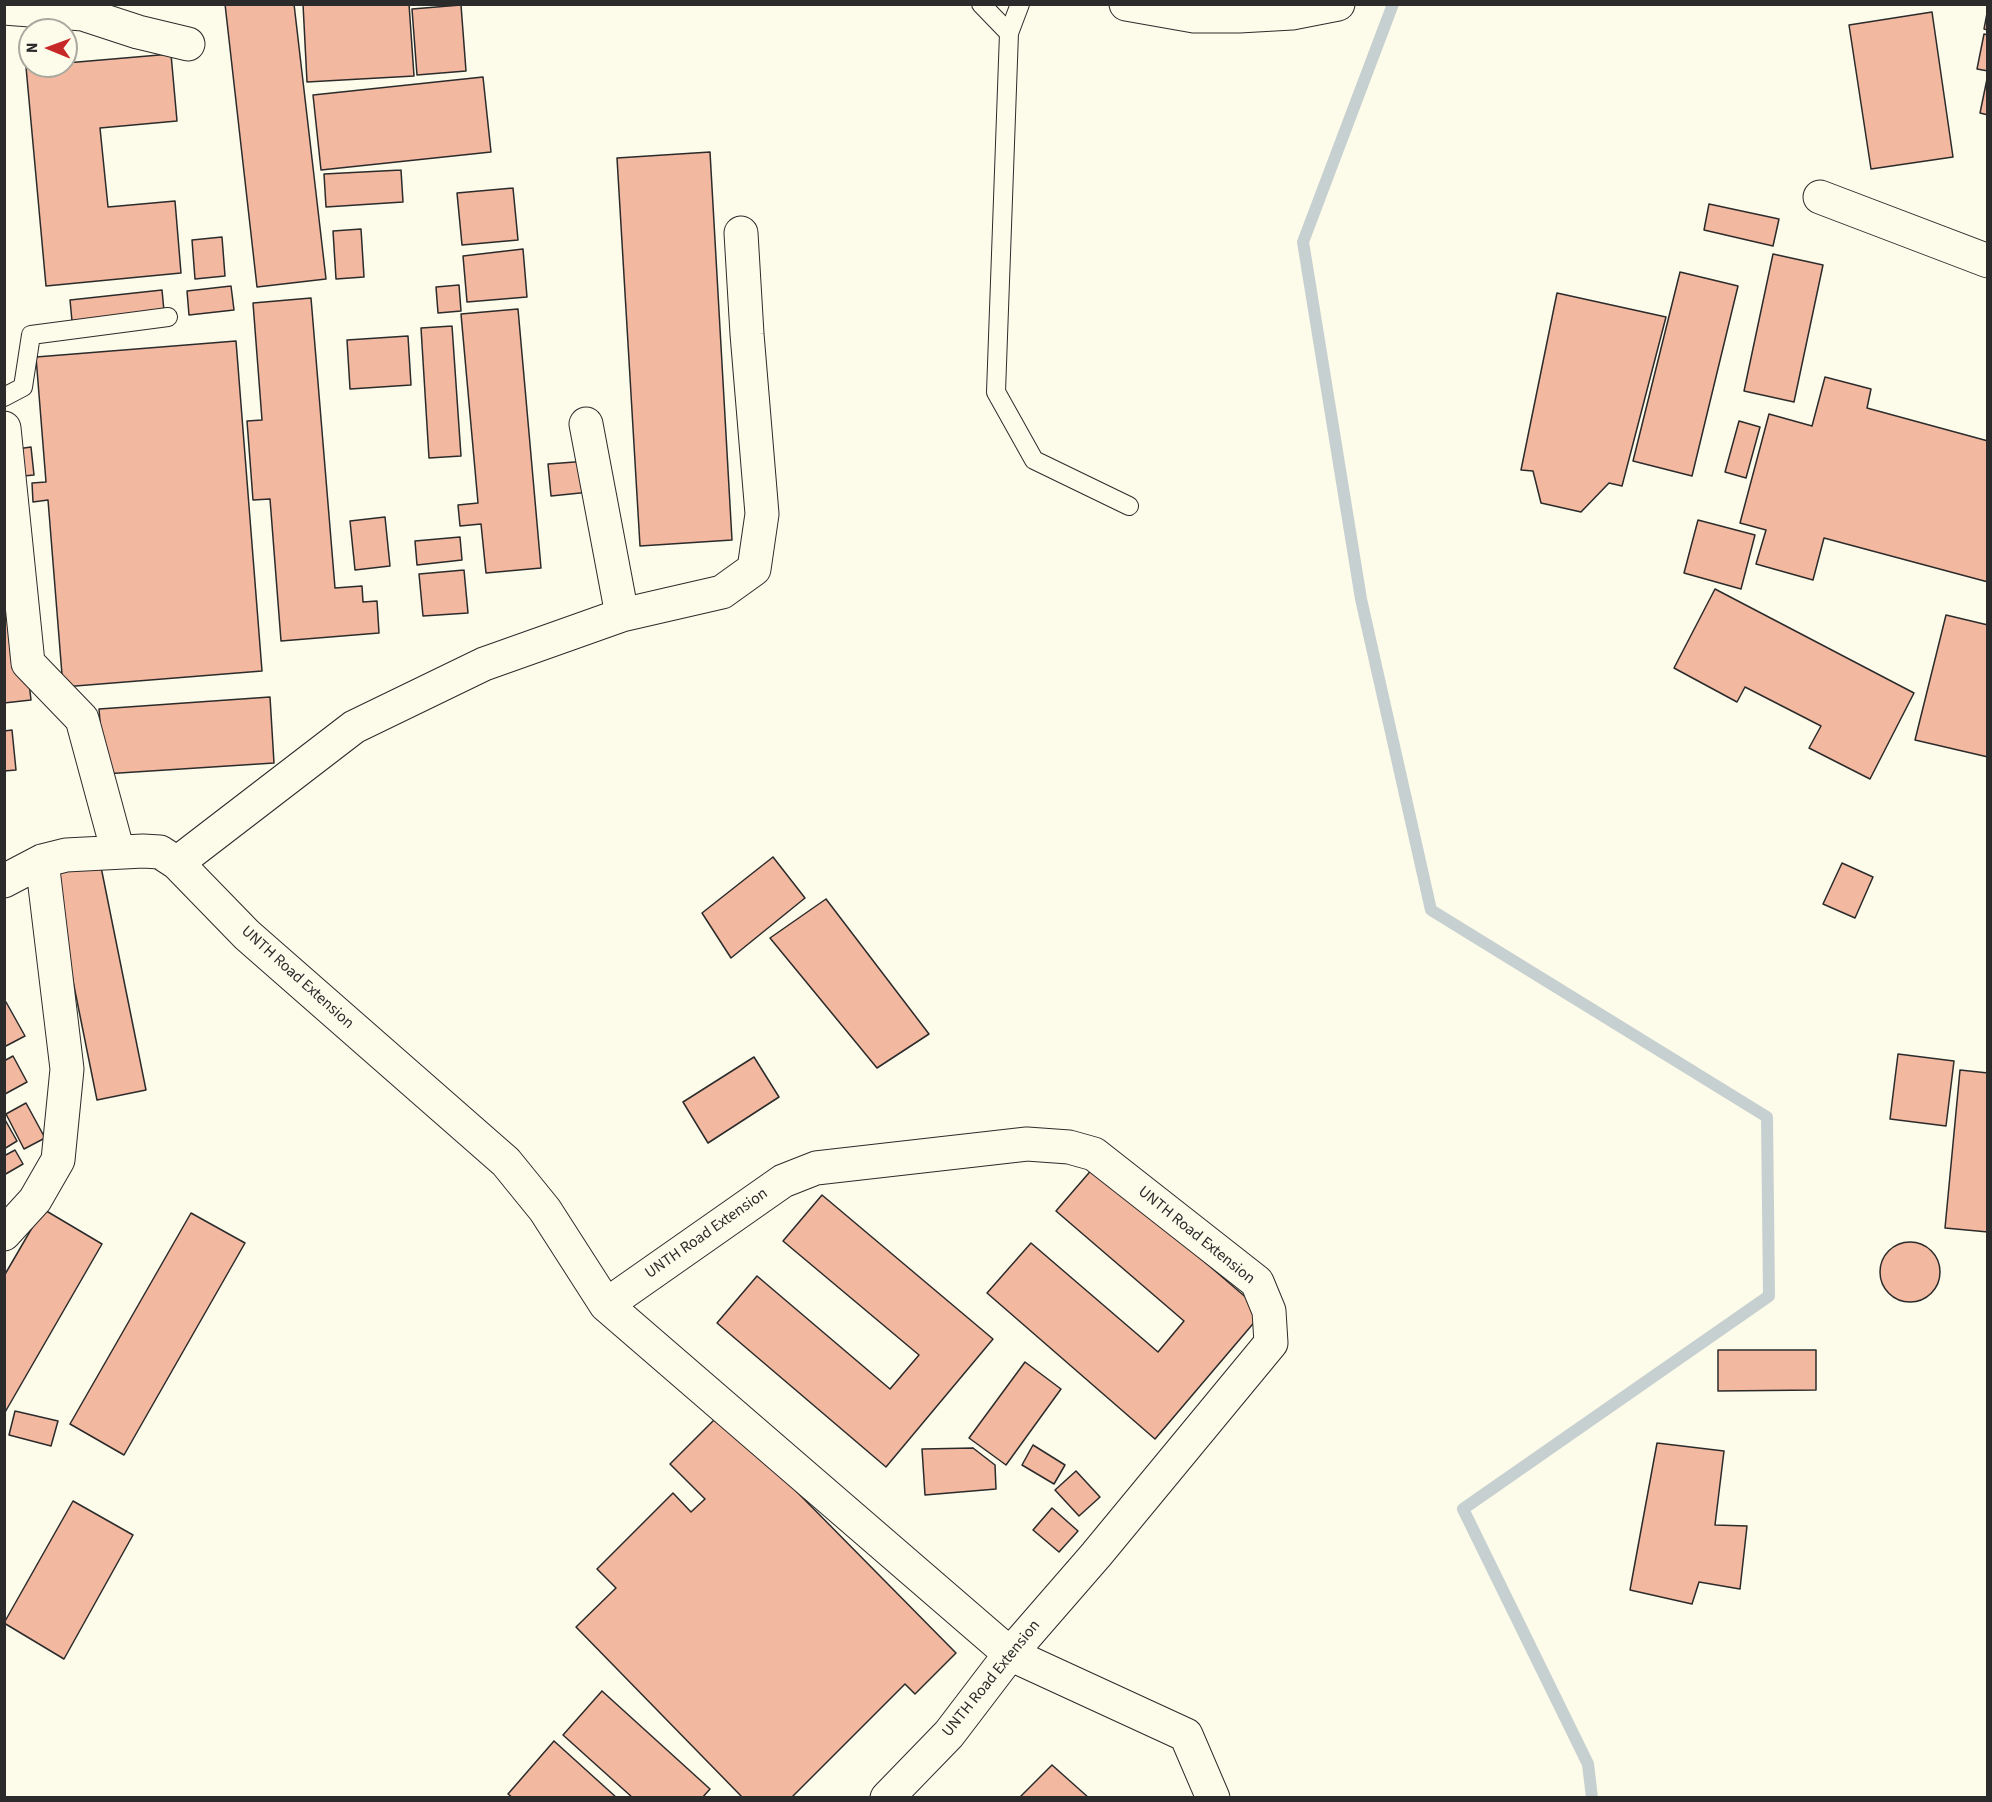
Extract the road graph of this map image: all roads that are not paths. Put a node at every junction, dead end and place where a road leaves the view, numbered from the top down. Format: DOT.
graph roads {
  1 [pos="981,4"];
  2 [pos="1020,4"];
  3 [pos="1126,4"];
  4 [pos="1338,4"];
  5 [pos="4,8"];
  6 [pos="1009,33"];
  7 [pos="188,44"];
  8 [pos="1820,197"];
  9 [pos="741,233"];
  10 [pos="1988,261"];
  11 [pos="168,317"];
  12 [pos="4,397"];
  13 [pos="586,424"];
  14 [pos="4,428"];
  15 [pos="1129,506"];
  16 [pos="622,615"];
  17 [pos="118,852"];
  18 [pos="42,861"];
  19 [pos="177,863"];
  20 [pos="4,881"];
  21 [pos="4,1234"];
  22 [pos="606,1305"];
  23 [pos="1010,1654"];
  24 [pos="887,1797"];
  25 [pos="1213,1797"];
  1 -- 6 [label="lane"];
  2 -- 6 [label="lane"];
  3 -- 4 [label="street"];
  5 -- 7 [label="street"];
  6 -- 15 [label="lane"];
  8 -- 10 [label="street"];
  9 -- 16 [label="street"];
  11 -- 12 [label="lane"];
  13 -- 16 [label="street"];
  14 -- 17 [label="street"];
  16 -- 19 [label="street"];
  17 -- 18 [label="street, UNTH Road Extension"];
  17 -- 19 [label="street, UNTH Road Extension"];
  18 -- 20 [label="street, UNTH Road Extension"];
  18 -- 21 [label="street"];
  19 -- 22 [label="street, UNTH Road Extension"];
  22 -- 23 [label="street"];
  22 -- 23 [label="street, UNTH Road Extension"];
  23 -- 24 [label="street, UNTH Road Extension"];
  23 -- 25 [label="street"];
}
